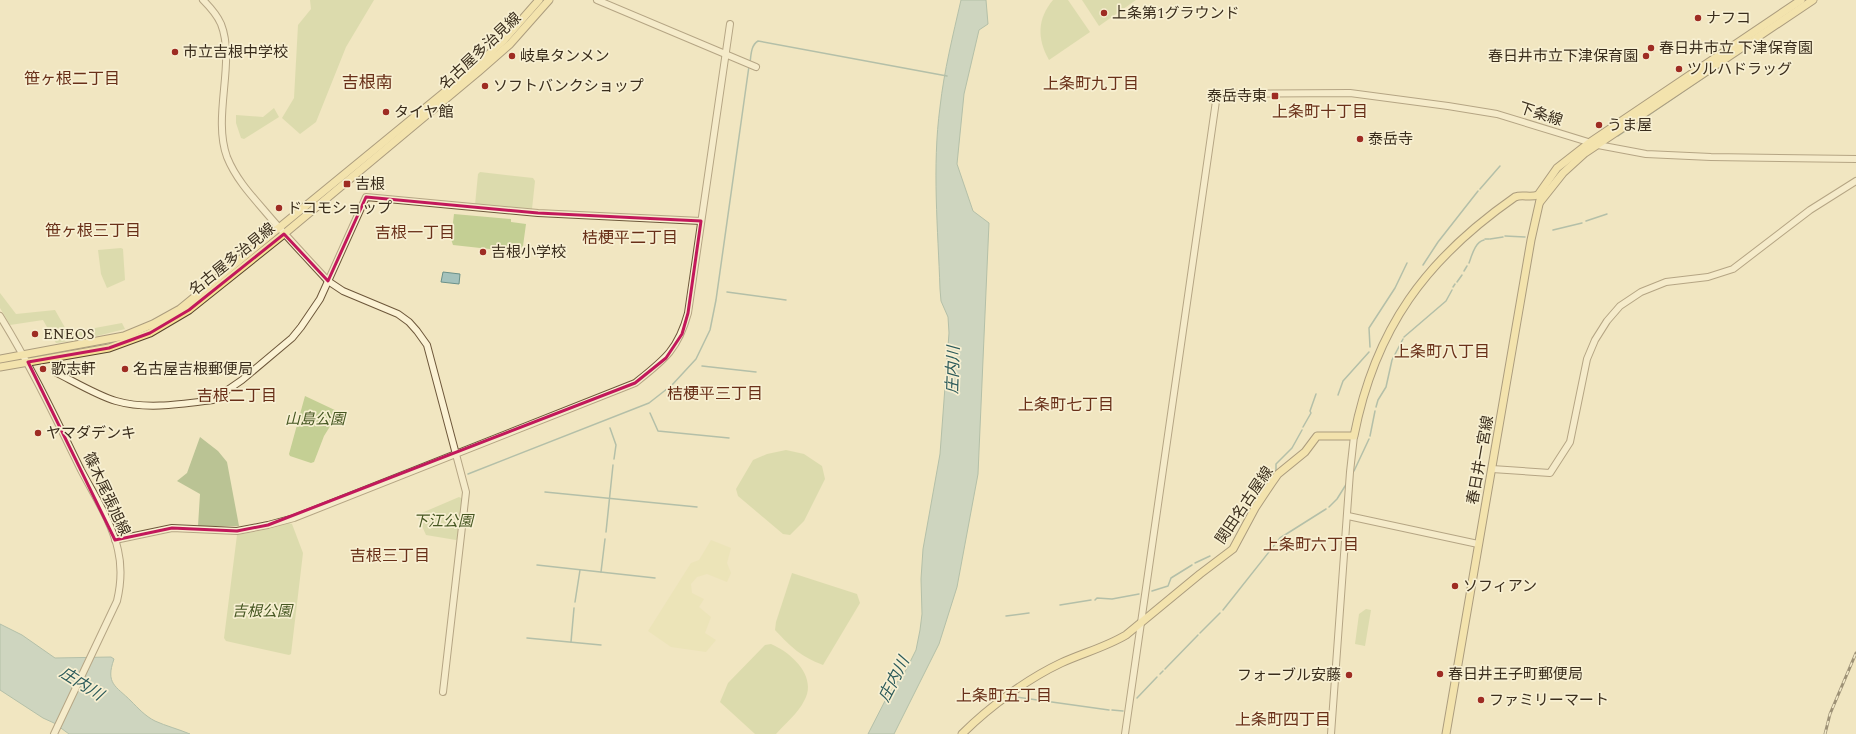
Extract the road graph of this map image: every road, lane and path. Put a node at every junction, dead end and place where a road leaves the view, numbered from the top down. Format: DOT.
graph roads {
  1 [pos="203,0"];
  2 [pos="539,0"];
  3 [pos="549,0"];
  4 [pos="597,0"];
  5 [pos="1801,0"];
  6 [pos="1813,0"];
  7 [pos="730,24"];
  8 [pos="726,54"];
  9 [pos="752,65"];
  10 [pos="1589,143"];
  11 [pos="1598,145"];
  12 [pos="1856,158"];
  13 [pos="1856,181"];
  14 [pos="1542,190"];
  15 [pos="1526,197"];
  16 [pos="1538,204"];
  17 [pos="701,221"];
  18 [pos="282,231"];
  19 [pos="328,281"];
  20 [pos="0,316"];
  21 [pos="24,355"];
  22 [pos="0,359"];
  23 [pos="28,362"];
  24 [pos="0,366"];
  25 [pos="55,372"];
  26 [pos="1354,436"];
  27 [pos="457,453"];
  28 [pos="1492,469"];
  29 [pos="1348,516"];
  30 [pos="115,540"];
  31 [pos="1478,544"];
  32 [pos="1141,623"];
  33 [pos="443,692"];
  34 [pos="54,734"];
  35 [pos="962,734"];
  36 [pos="1125,734"];
  37 [pos="1331,734"];
  38 [pos="1446,734"];
  1 -- 18 [label="street"];
  2 -- 18 [label="main road, 名古屋多治見線"];
  3 -- 18 [label="main road, 名古屋多治見線"];
  4 -- 8 [label="street"];
  5 -- 10 [label="main road"];
  6 -- 11 [label="main road"];
  7 -- 8 [label="street"];
  8 -- 9 [label="street"];
  8 -- 17 [label="street"];
  10 -- 11 [label="street, 下条線"];
  10 -- 14 [label="main road"];
  10 -- 32 [label="street, 下条線"];
  11 -- 12 [label="street, 下条線"];
  11 -- 16 [label="main road"];
  13 -- 28 [label="street"];
  14 -- 15 [label="main road"];
  14 -- 16 [label="main road, 春日井一宮線"];
  15 -- 16 [label="main road"];
  15 -- 26 [label="main road"];
  16 -- 28 [label="main road, 春日井一宮線"];
  17 -- 19 [label="street"];
  17 -- 27 [label="street"];
  18 -- 19 [label="street"];
  18 -- 21 [label="main road, 名古屋多治見線"];
  18 -- 23 [label="main road, 名古屋多治見線"];
  19 -- 25 [label="street"];
  19 -- 27 [label="street"];
  20 -- 21 [label="street, 篠木尾張旭線"];
  21 -- 22 [label="main road, 名古屋多治見線"];
  21 -- 23 [label="street, 篠木尾張旭線"];
  23 -- 24 [label="main road, 名古屋多治見線"];
  23 -- 30 [label="street, 篠木尾張旭線"];
  26 -- 29 [label="street"];
  26 -- 32 [label="main road, 関田名古屋線"];
  27 -- 30 [label="street"];
  27 -- 33 [label="street"];
  28 -- 31 [label="main road, 春日井一宮線"];
  29 -- 31 [label="street"];
  29 -- 37 [label="street"];
  30 -- 34 [label="street, 篠木尾張旭線"];
  31 -- 38 [label="main road, 春日井一宮線"];
  32 -- 35 [label="main road, 関田名古屋線"];
  32 -- 36 [label="street"];
}
